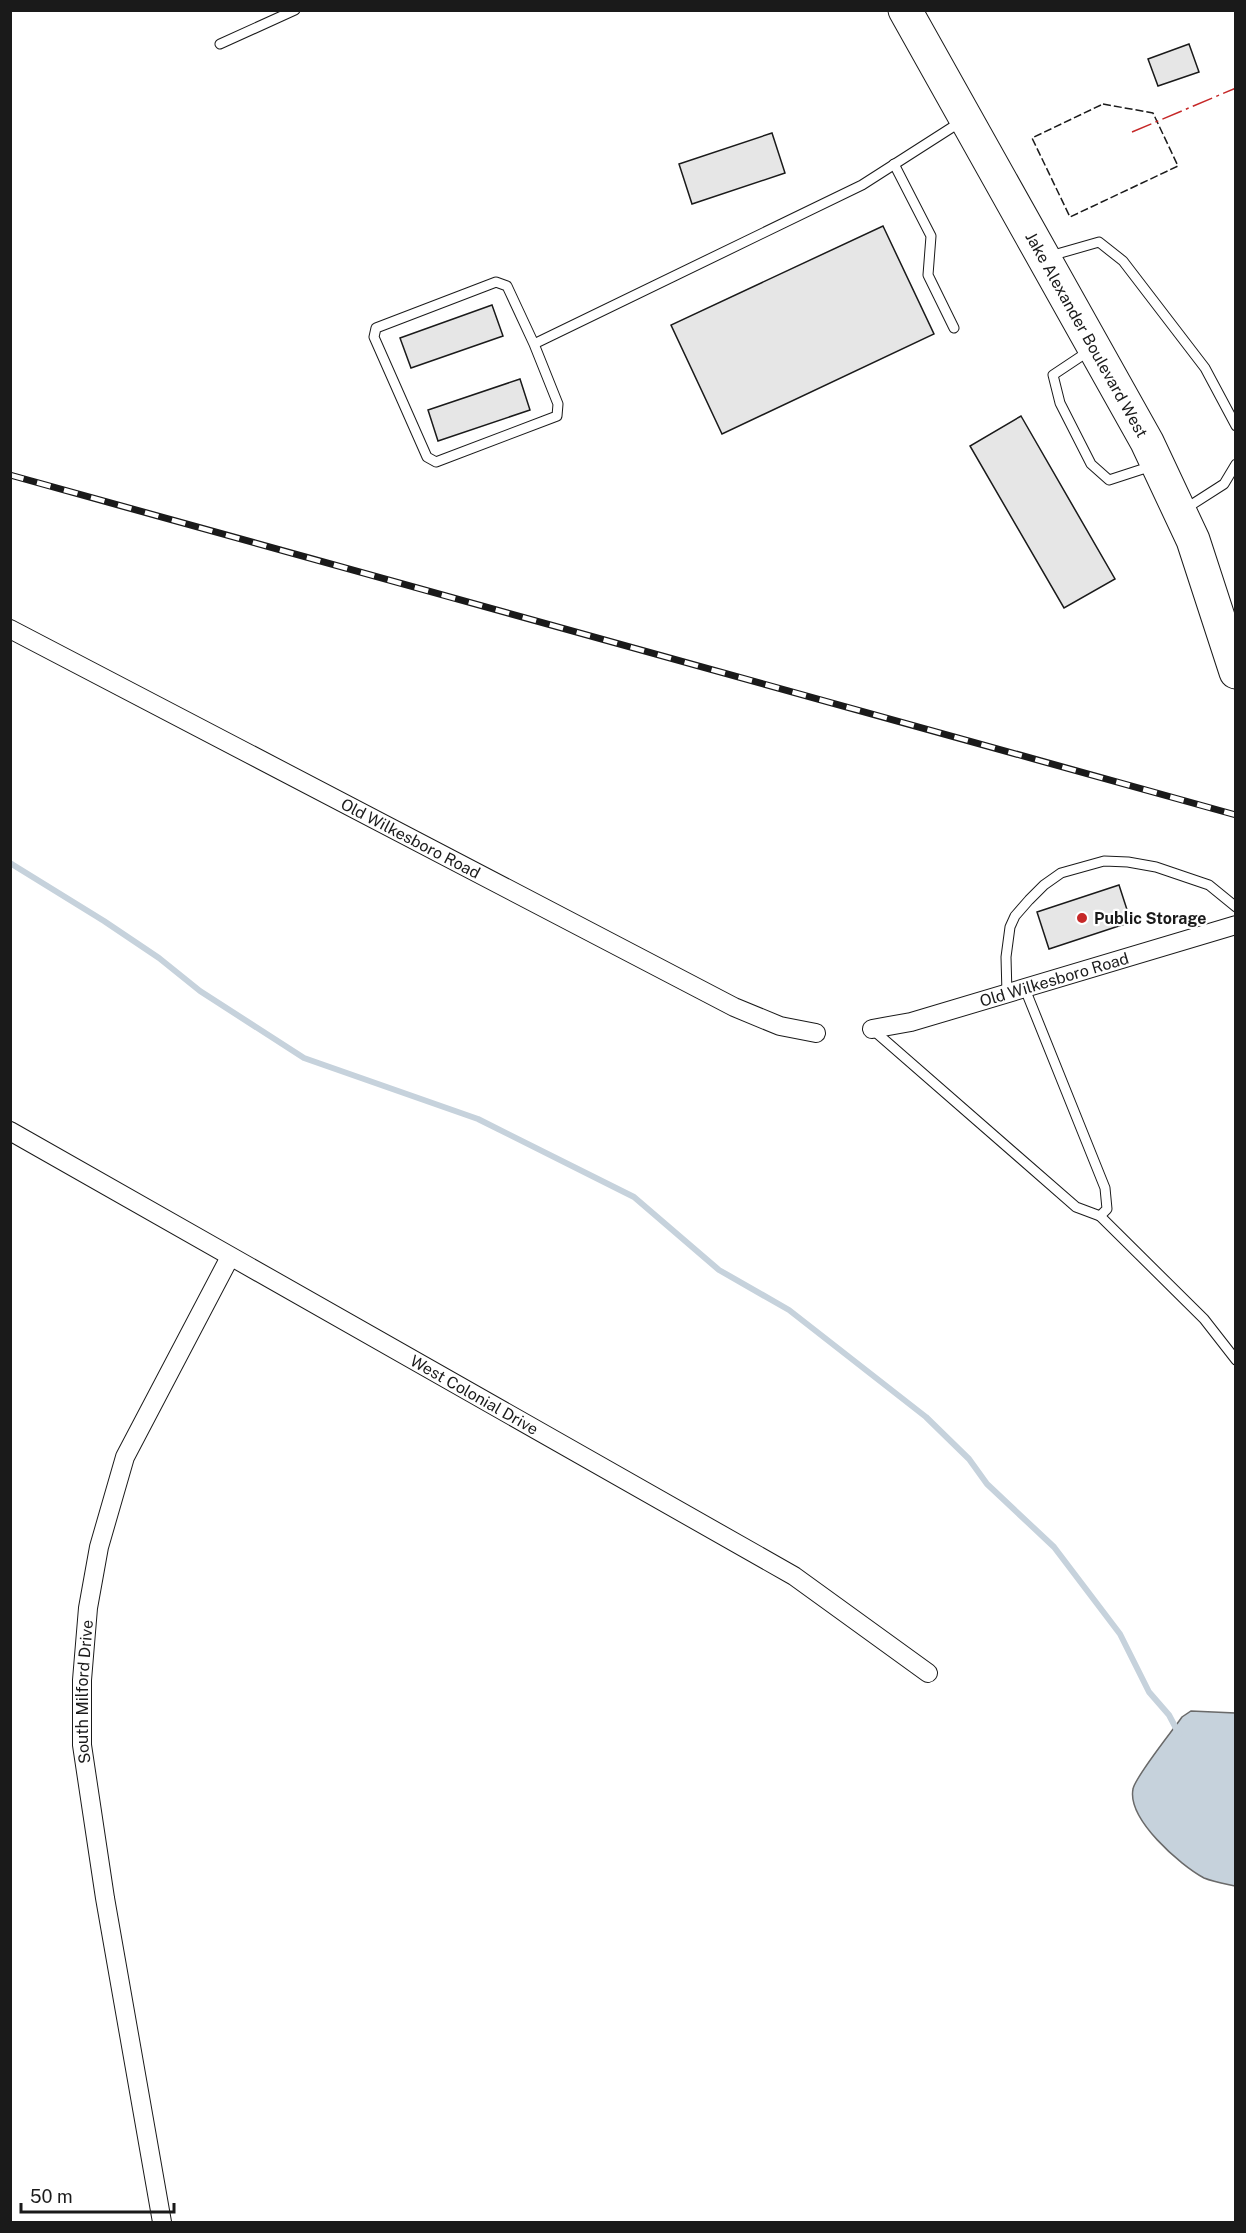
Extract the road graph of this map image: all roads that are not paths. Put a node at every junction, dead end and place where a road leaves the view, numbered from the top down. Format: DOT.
graph roads {
  1 [pos="295,10"];
  2 [pos="905,10"];
  3 [pos="220,44"];
  4 [pos="966,118"];
  5 [pos="894,164"];
  6 [pos="1045,258"];
  7 [pos="954,328"];
  8 [pos="534,344"];
  9 [pos="1095,347"];
  10 [pos="1236,426"];
  11 [pos="1157,464"];
  12 [pos="1236,464"];
  13 [pos="1180,512"];
  14 [pos="10,629"];
  15 [pos="1236,672"];
  16 [pos="1236,907"];
  17 [pos="1236,925"];
  18 [pos="1025,989"];
  19 [pos="1007,994"];
  20 [pos="872,1029"];
  21 [pos="816,1034"];
  22 [pos="10,1131"];
  23 [pos="1100,1216"];
  24 [pos="230,1257"];
  25 [pos="1236,1360"];
  26 [pos="928,1673"];
  27 [pos="162,2223"];
  1 -- 3 [label="lane"];
  2 -- 4 [label="highway, Jake Alexander Boulevard West"];
  4 -- 5 [label="lane"];
  4 -- 6 [label="highway, Jake Alexander Boulevard West"];
  5 -- 7 [label="lane"];
  5 -- 8 [label="lane"];
  6 -- 9 [label="highway, Jake Alexander Boulevard West"];
  6 -- 10 [label="lane"];
  8 -- 8 [label="lane"];
  9 -- 11 [label="highway, Jake Alexander Boulevard West"];
  9 -- 11 [label="lane"];
  11 -- 13 [label="highway, Jake Alexander Boulevard West"];
  12 -- 13 [label="lane"];
  13 -- 15 [label="highway, Jake Alexander Boulevard West"];
  14 -- 21 [label="street, Old Wilkesboro Road"];
  16 -- 19 [label="lane"];
  17 -- 18 [label="street, Old Wilkesboro Road"];
  18 -- 19 [label="street, Old Wilkesboro Road"];
  18 -- 23 [label="lane"];
  19 -- 20 [label="street, Old Wilkesboro Road"];
  20 -- 23 [label="lane"];
  22 -- 24 [label="street, West Colonial Drive"];
  23 -- 25 [label="lane"];
  24 -- 26 [label="street, West Colonial Drive"];
  24 -- 27 [label="street, South Milford Drive"];
}
